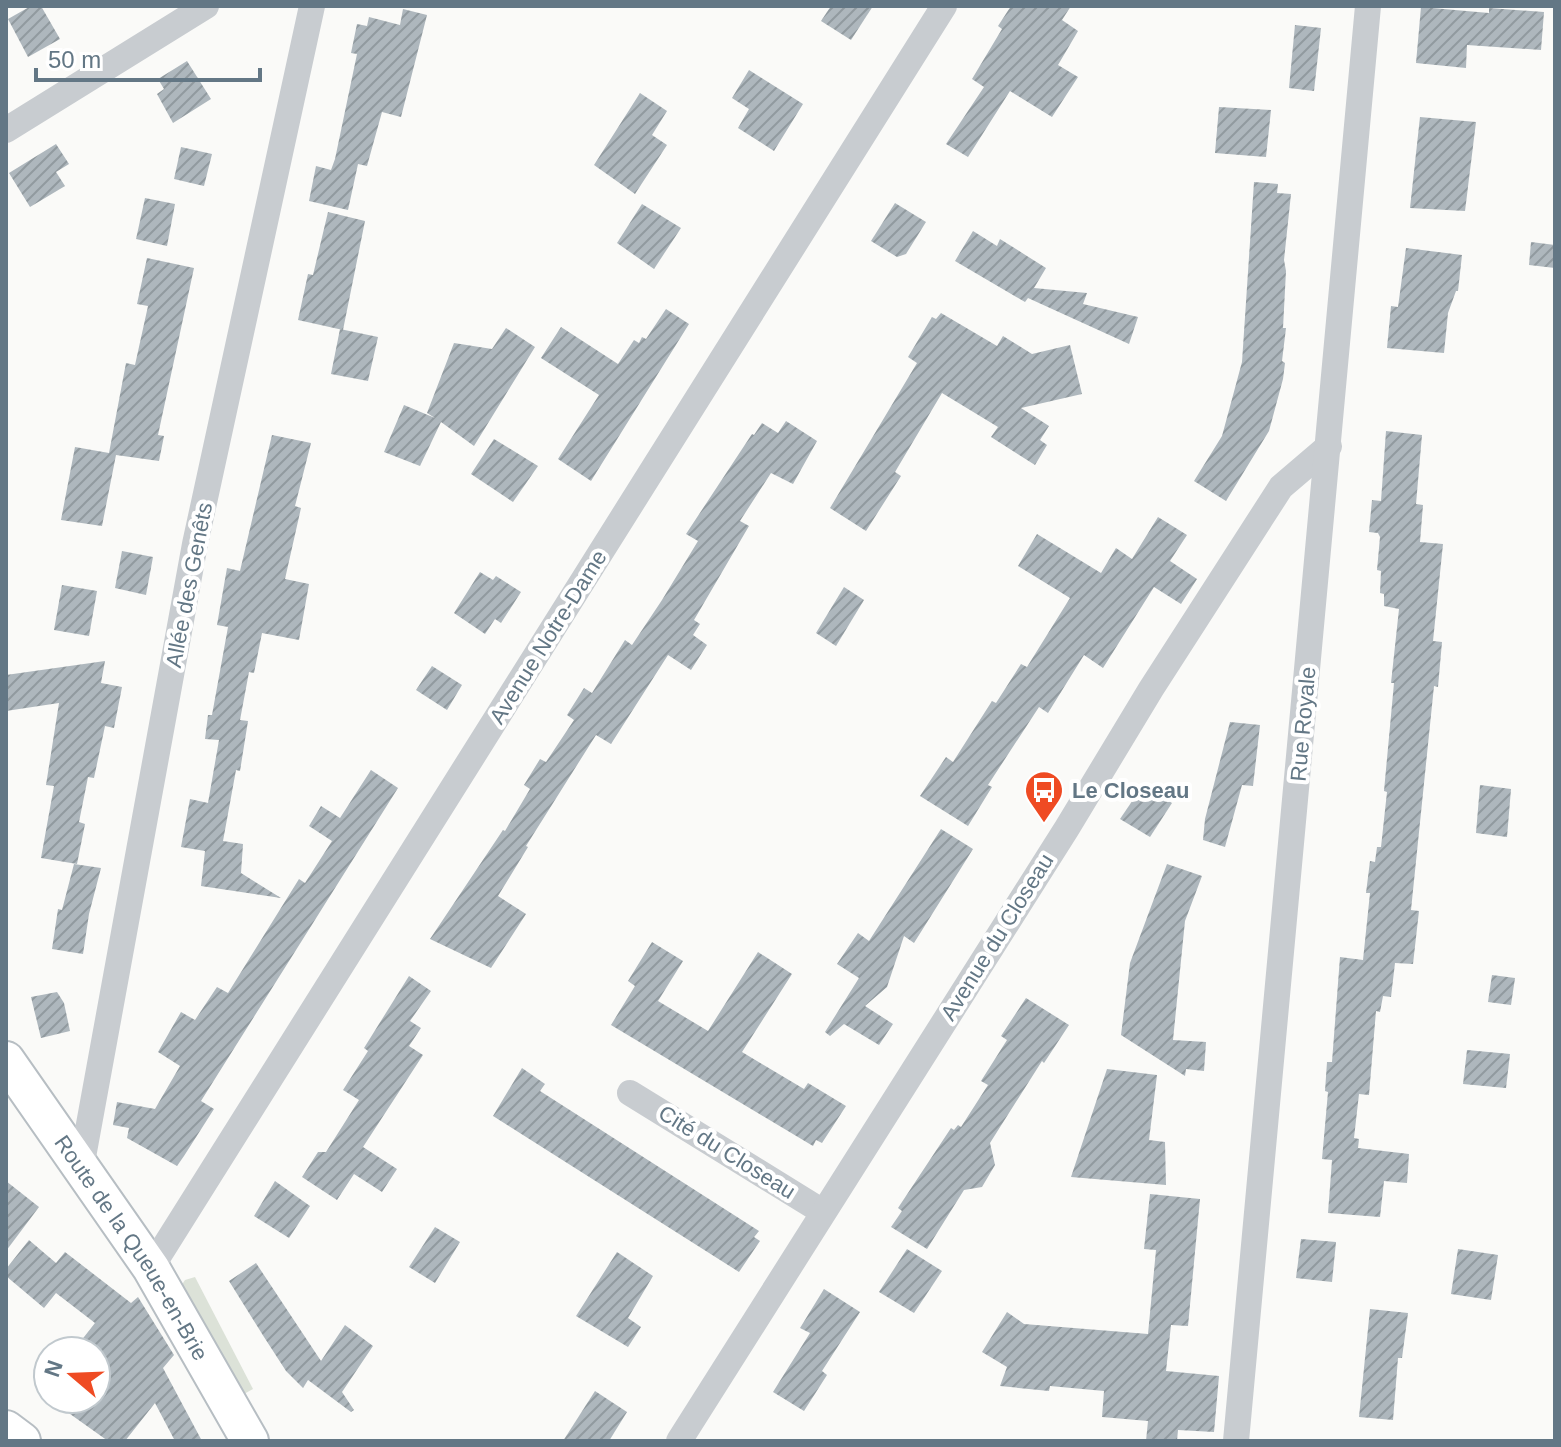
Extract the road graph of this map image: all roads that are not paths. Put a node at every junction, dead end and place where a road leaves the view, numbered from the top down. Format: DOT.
graph roads {
  1 [pos="206,6"];
  2 [pos="312,6"];
  3 [pos="944,6"];
  4 [pos="1368,6"];
  5 [pos="6,130"];
  6 [pos="1329,446"];
  7 [pos="6,1060"];
  8 [pos="630,1093"];
  9 [pos="81,1168"];
  10 [pos="823,1212"];
  11 [pos="151,1268"];
  12 [pos="6,1429"];
  13 [pos="22,1441"];
  14 [pos="250,1441"];
  15 [pos="679,1441"];
  16 [pos="1236,1441"];
  1 -- 5 [label="street"];
  2 -- 9 [label="street, Allée des Genêts"];
  3 -- 11 [label="street, Avenue Notre-Dame"];
  4 -- 6 [label="street, Rue Royale"];
  6 -- 10 [label="street, Avenue du Closeau"];
  6 -- 16 [label="street, Rue Royale"];
  7 -- 9 [label="main road, Route de la Queue-en-Brie"];
  8 -- 10 [label="street, Cité du Closeau"];
  9 -- 11 [label="main road, Route de la Queue-en-Brie"];
  10 -- 15 [label="street, Avenue du Closeau"];
  11 -- 14 [label="main road, Route de la Queue-en-Brie"];
  12 -- 13 [label="main road"];
}
